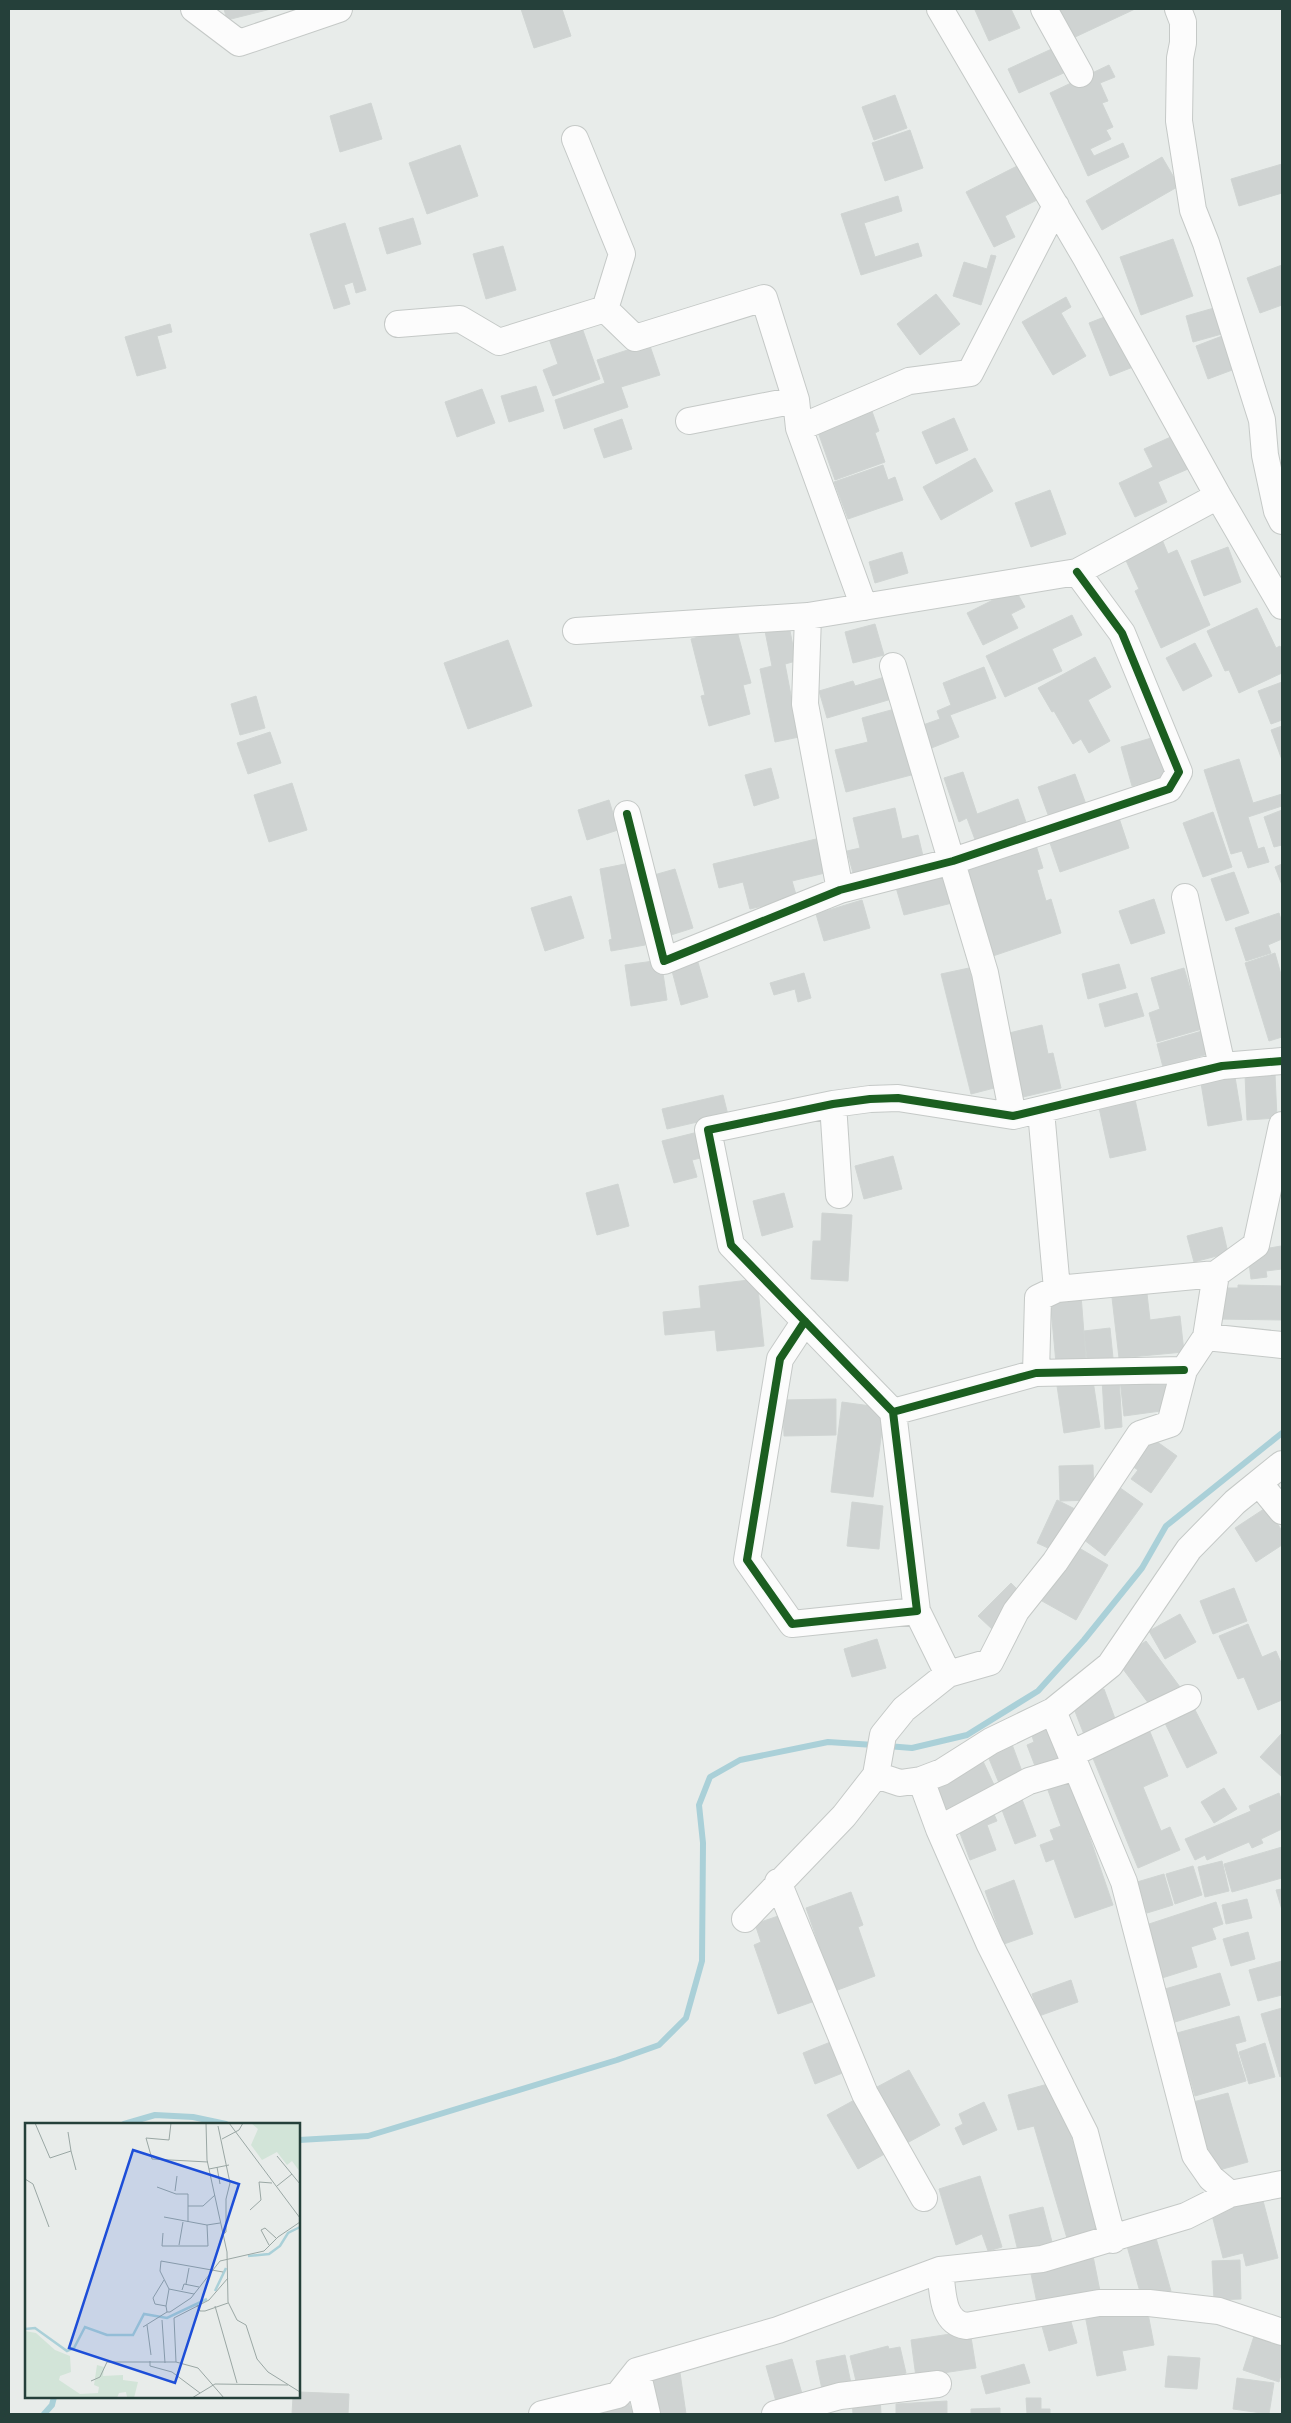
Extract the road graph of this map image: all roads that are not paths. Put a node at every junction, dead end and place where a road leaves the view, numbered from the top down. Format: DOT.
graph roads {
  1 [pos="194,9"];
  2 [pos="339,9"];
  3 [pos="940,9"];
  4 [pos="1044,9"];
  5 [pos="1178,9"];
  6 [pos="1080,74"];
  7 [pos="575,139"];
  8 [pos="1056,206"];
  9 [pos="606,308"];
  10 [pos="398,324"];
  11 [pos="796,400"];
  12 [pos="689,421"];
  13 [pos="800,428"];
  14 [pos="1218,496"];
  15 [pos="1282,521"];
  16 [pos="1077,572"];
  17 [pos="1282,606"];
  18 [pos="864,607"];
  19 [pos="808,616"];
  20 [pos="576,631"];
  21 [pos="893,666"];
  22 [pos="627,814"];
  23 [pos="953,861"];
  24 [pos="840,890"];
  25 [pos="1186,897"];
  26 [pos="1282,1061"];
  27 [pos="1222,1066"];
  28 [pos="833,1104"];
  29 [pos="1041,1111"];
  30 [pos="1013,1116"];
  31 [pos="1282,1125"];
  32 [pos="839,1195"];
  33 [pos="1216,1274"];
  34 [pos="1056,1289"];
  35 [pos="805,1321"];
  36 [pos="1206,1337"];
  37 [pos="1282,1345"];
  38 [pos="1184,1370"];
  39 [pos="1036,1373"];
  40 [pos="893,1412"];
  41 [pos="1282,1464"];
  42 [pos="1259,1483"];
  43 [pos="1282,1511"];
  44 [pos="917,1611"];
  45 [pos="948,1674"];
  46 [pos="1188,1698"];
  47 [pos="1053,1711"];
  48 [pos="1073,1760"];
  49 [pos="877,1768"];
  50 [pos="922,1780"];
  51 [pos="939,1829"];
  52 [pos="778,1882"];
  53 [pos="745,1919"];
  54 [pos="1282,2184"];
  55 [pos="1230,2194"];
  56 [pos="924,2198"];
  57 [pos="1113,2240"];
  58 [pos="940,2270"];
  59 [pos="1282,2332"];
  60 [pos="637,2371"];
  61 [pos="938,2384"];
  62 [pos="542,2414"];
  63 [pos="647,2414"];
  64 [pos="775,2414"];
  1 -- 2 [label="street"];
  3 -- 8 [label="street"];
  4 -- 6 [label="street"];
  5 -- 15 [label="street"];
  7 -- 9 [label="street"];
  8 -- 13 [label="street"];
  8 -- 14 [label="street"];
  9 -- 10 [label="street"];
  9 -- 11 [label="street"];
  11 -- 12 [label="street"];
  11 -- 13 [label="street"];
  13 -- 18 [label="street"];
  14 -- 16 [label="street"];
  14 -- 17 [label="street"];
  16 -- 18 [label="street"];
  16 -- 23 [label="street"];
  18 -- 19 [label="street"];
  19 -- 20 [label="street"];
  19 -- 24 [label="street"];
  21 -- 23 [label="street"];
  22 -- 24 [label="street"];
  23 -- 24 [label="street"];
  23 -- 30 [label="street"];
  25 -- 27 [label="street"];
  26 -- 27 [label="street"];
  27 -- 29 [label="street"];
  28 -- 30 [label="street"];
  28 -- 32 [label="street"];
  28 -- 35 [label="street"];
  29 -- 30 [label="street"];
  29 -- 34 [label="street"];
  31 -- 33 [label="street"];
  33 -- 34 [label="street"];
  33 -- 36 [label="street"];
  34 -- 39 [label="street"];
  35 -- 40 [label="street"];
  35 -- 44 [label="street"];
  36 -- 37 [label="street"];
  36 -- 38 [label="street"];
  38 -- 39 [label="street"];
  38 -- 45 [label="street"];
  39 -- 40 [label="street"];
  40 -- 44 [label="street"];
  41 -- 42 [label="street"];
  42 -- 43 [label="street"];
  42 -- 47 [label="street"];
  44 -- 45 [label="street"];
  45 -- 49 [label="street"];
  46 -- 48 [label="street"];
  47 -- 48 [label="street"];
  47 -- 50 [label="street"];
  48 -- 51 [label="street"];
  48 -- 55 [label="street"];
  49 -- 50 [label="street"];
  49 -- 52 [label="street"];
  50 -- 51 [label="street"];
  51 -- 57 [label="street"];
  52 -- 53 [label="street"];
  52 -- 56 [label="street"];
  54 -- 55 [label="street"];
  55 -- 57 [label="street"];
  57 -- 58 [label="street"];
  58 -- 59 [label="street"];
  58 -- 60 [label="street"];
  60 -- 62 [label="street"];
  60 -- 63 [label="street"];
  61 -- 64 [label="street"];
}
